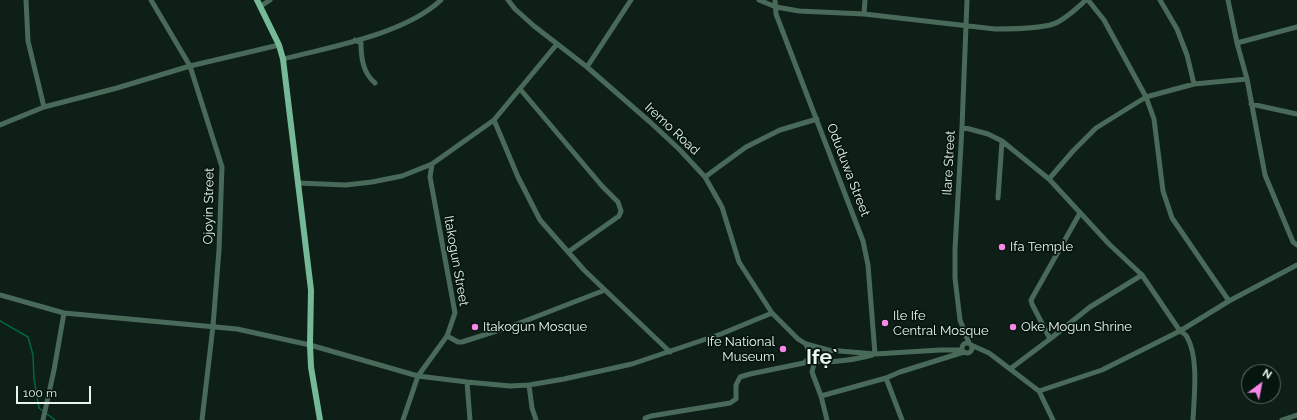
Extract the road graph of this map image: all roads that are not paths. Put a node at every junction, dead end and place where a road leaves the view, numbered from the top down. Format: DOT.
graph roads {
  1 [pos="26,0"];
  2 [pos="151,0"];
  3 [pos="257,0"];
  4 [pos="270,0"];
  5 [pos="441,0"];
  6 [pos="508,0"];
  7 [pos="631,0"];
  8 [pos="759,0"];
  9 [pos="776,0"];
  10 [pos="865,0"];
  11 [pos="967,0"];
  12 [pos="1087,0"];
  13 [pos="1160,0"];
  14 [pos="1228,0"];
  15 [pos="261,6"];
  16 [pos="776,8"];
  17 [pos="864,14"];
  18 [pos="966,25"];
  19 [pos="1297,26"];
  20 [pos="355,40"];
  21 [pos="1237,43"];
  22 [pos="279,44"];
  23 [pos="557,44"];
  24 [pos="284,59"];
  25 [pos="190,66"];
  26 [pos="587,67"];
  27 [pos="1247,79"];
  28 [pos="375,83"];
  29 [pos="1194,84"];
  30 [pos="520,89"];
  31 [pos="1146,98"];
  32 [pos="1251,104"];
  33 [pos="44,107"];
  34 [pos="1297,114"];
  35 [pos="817,119"];
  36 [pos="494,120"];
  37 [pos="0,125"];
  38 [pos="962,127"];
  39 [pos="1002,142"];
  40 [pos="432,164"];
  41 [pos="705,177"];
  42 [pos="1049,179"];
  43 [pos="298,183"];
  44 [pos="998,198"];
  45 [pos="1080,213"];
  46 [pos="1297,245"];
  47 [pos="568,252"];
  48 [pos="1297,265"];
  49 [pos="1142,275"];
  50 [pos="605,290"];
  51 [pos="0,295"];
  52 [pos="1229,301"];
  53 [pos="64,312"];
  54 [pos="772,313"];
  55 [pos="213,326"];
  56 [pos="1180,331"];
  57 [pos="447,336"];
  58 [pos="1050,339"];
  59 [pos="806,344"];
  60 [pos="310,345"];
  61 [pos="966,347"];
  62 [pos="828,350"];
  63 [pos="670,352"];
  64 [pos="875,354"];
  65 [pos="813,358"];
  66 [pos="829,362"];
  67 [pos="1010,369"];
  68 [pos="418,376"];
  69 [pos="886,378"];
  70 [pos="467,382"];
  71 [pos="529,385"];
  72 [pos="1039,391"];
  73 [pos="821,396"];
  74 [pos="1297,415"];
  75 [pos="44,418"];
  76 [pos="202,420"];
  77 [pos="320,420"];
  78 [pos="402,420"];
  79 [pos="470,420"];
  80 [pos="536,420"];
  81 [pos="645,420"];
  82 [pos="827,420"];
  83 [pos="902,420"];
  84 [pos="1053,420"];
  85 [pos="1193,420"];
  86 [pos="1282,420"];
  1 -- 33 [label="street"];
  2 -- 25 [label="street, Ojoyin Street"];
  3 -- 15 [label="main road"];
  4 -- 15 [label="street"];
  5 -- 20 [label="street"];
  6 -- 23 [label="street, Iremo Road"];
  7 -- 26 [label="street"];
  8 -- 16 [label="street"];
  9 -- 16 [label="street, Oduduwa Street"];
  10 -- 17 [label="street"];
  11 -- 18 [label="street, Ilare Street"];
  12 -- 18 [label="street"];
  12 -- 31 [label="street"];
  13 -- 29 [label="street"];
  14 -- 21 [label="street"];
  15 -- 22 [label="main road"];
  16 -- 17 [label="street"];
  16 -- 35 [label="street, Oduduwa Street"];
  17 -- 18 [label="street"];
  18 -- 38 [label="street, Ilare Street"];
  19 -- 21 [label="street"];
  20 -- 24 [label="street"];
  20 -- 28 [label="street"];
  21 -- 27 [label="street"];
  22 -- 24 [label="main road"];
  22 -- 25 [label="street"];
  23 -- 26 [label="street, Iremo Road"];
  23 -- 30 [label="street"];
  24 -- 43 [label="main road"];
  25 -- 33 [label="street"];
  25 -- 55 [label="street, Ojoyin Street"];
  26 -- 41 [label="street, Iremo Road"];
  27 -- 29 [label="street"];
  27 -- 32 [label="street"];
  29 -- 31 [label="street"];
  30 -- 36 [label="street"];
  30 -- 47 [label="street"];
  31 -- 42 [label="street"];
  31 -- 52 [label="street"];
  32 -- 34 [label="street"];
  32 -- 46 [label="street"];
  33 -- 37 [label="street"];
  35 -- 41 [label="street"];
  35 -- 64 [label="street, Oduduwa Street"];
  36 -- 40 [label="street"];
  36 -- 47 [label="street"];
  38 -- 39 [label="street"];
  38 -- 61 [label="street, Ilare Street"];
  39 -- 42 [label="street"];
  39 -- 44 [label="street"];
  40 -- 43 [label="street"];
  40 -- 57 [label="street, Itakogun Street"];
  41 -- 54 [label="street, Iremo Road"];
  42 -- 45 [label="street"];
  43 -- 60 [label="main road"];
  45 -- 49 [label="street"];
  45 -- 58 [label="street"];
  47 -- 50 [label="street"];
  48 -- 52 [label="street"];
  49 -- 56 [label="street"];
  49 -- 58 [label="street"];
  50 -- 57 [label="street"];
  50 -- 63 [label="street"];
  51 -- 53 [label="street"];
  52 -- 56 [label="street"];
  53 -- 55 [label="street"];
  53 -- 75 [label="street"];
  54 -- 59 [label="street, Iremo Road"];
  54 -- 63 [label="street"];
  55 -- 60 [label="street"];
  55 -- 76 [label="street, Ojoyin Street"];
  56 -- 72 [label="street"];
  56 -- 85 [label="street"];
  57 -- 68 [label="street, Itakogun Street"];
  58 -- 67 [label="street"];
  59 -- 62 [label="street"];
  59 -- 65 [label="street"];
  60 -- 68 [label="street"];
  60 -- 77 [label="main road"];
  61 -- 64 [label="street"];
  61 -- 67 [label="street"];
  61 -- 69 [label="street"];
  62 -- 64 [label="street"];
  62 -- 66 [label="street"];
  63 -- 71 [label="street"];
  64 -- 66 [label="street"];
  65 -- 66 [label="street"];
  65 -- 73 [label="street"];
  65 -- 81 [label="street"];
  67 -- 72 [label="street"];
  68 -- 70 [label="street"];
  68 -- 78 [label="street, Itakogun Street"];
  69 -- 73 [label="street"];
  69 -- 83 [label="street"];
  70 -- 71 [label="street"];
  70 -- 79 [label="street"];
  71 -- 80 [label="street"];
  72 -- 84 [label="street"];
  73 -- 82 [label="street"];
  74 -- 86 [label="street"];
}
